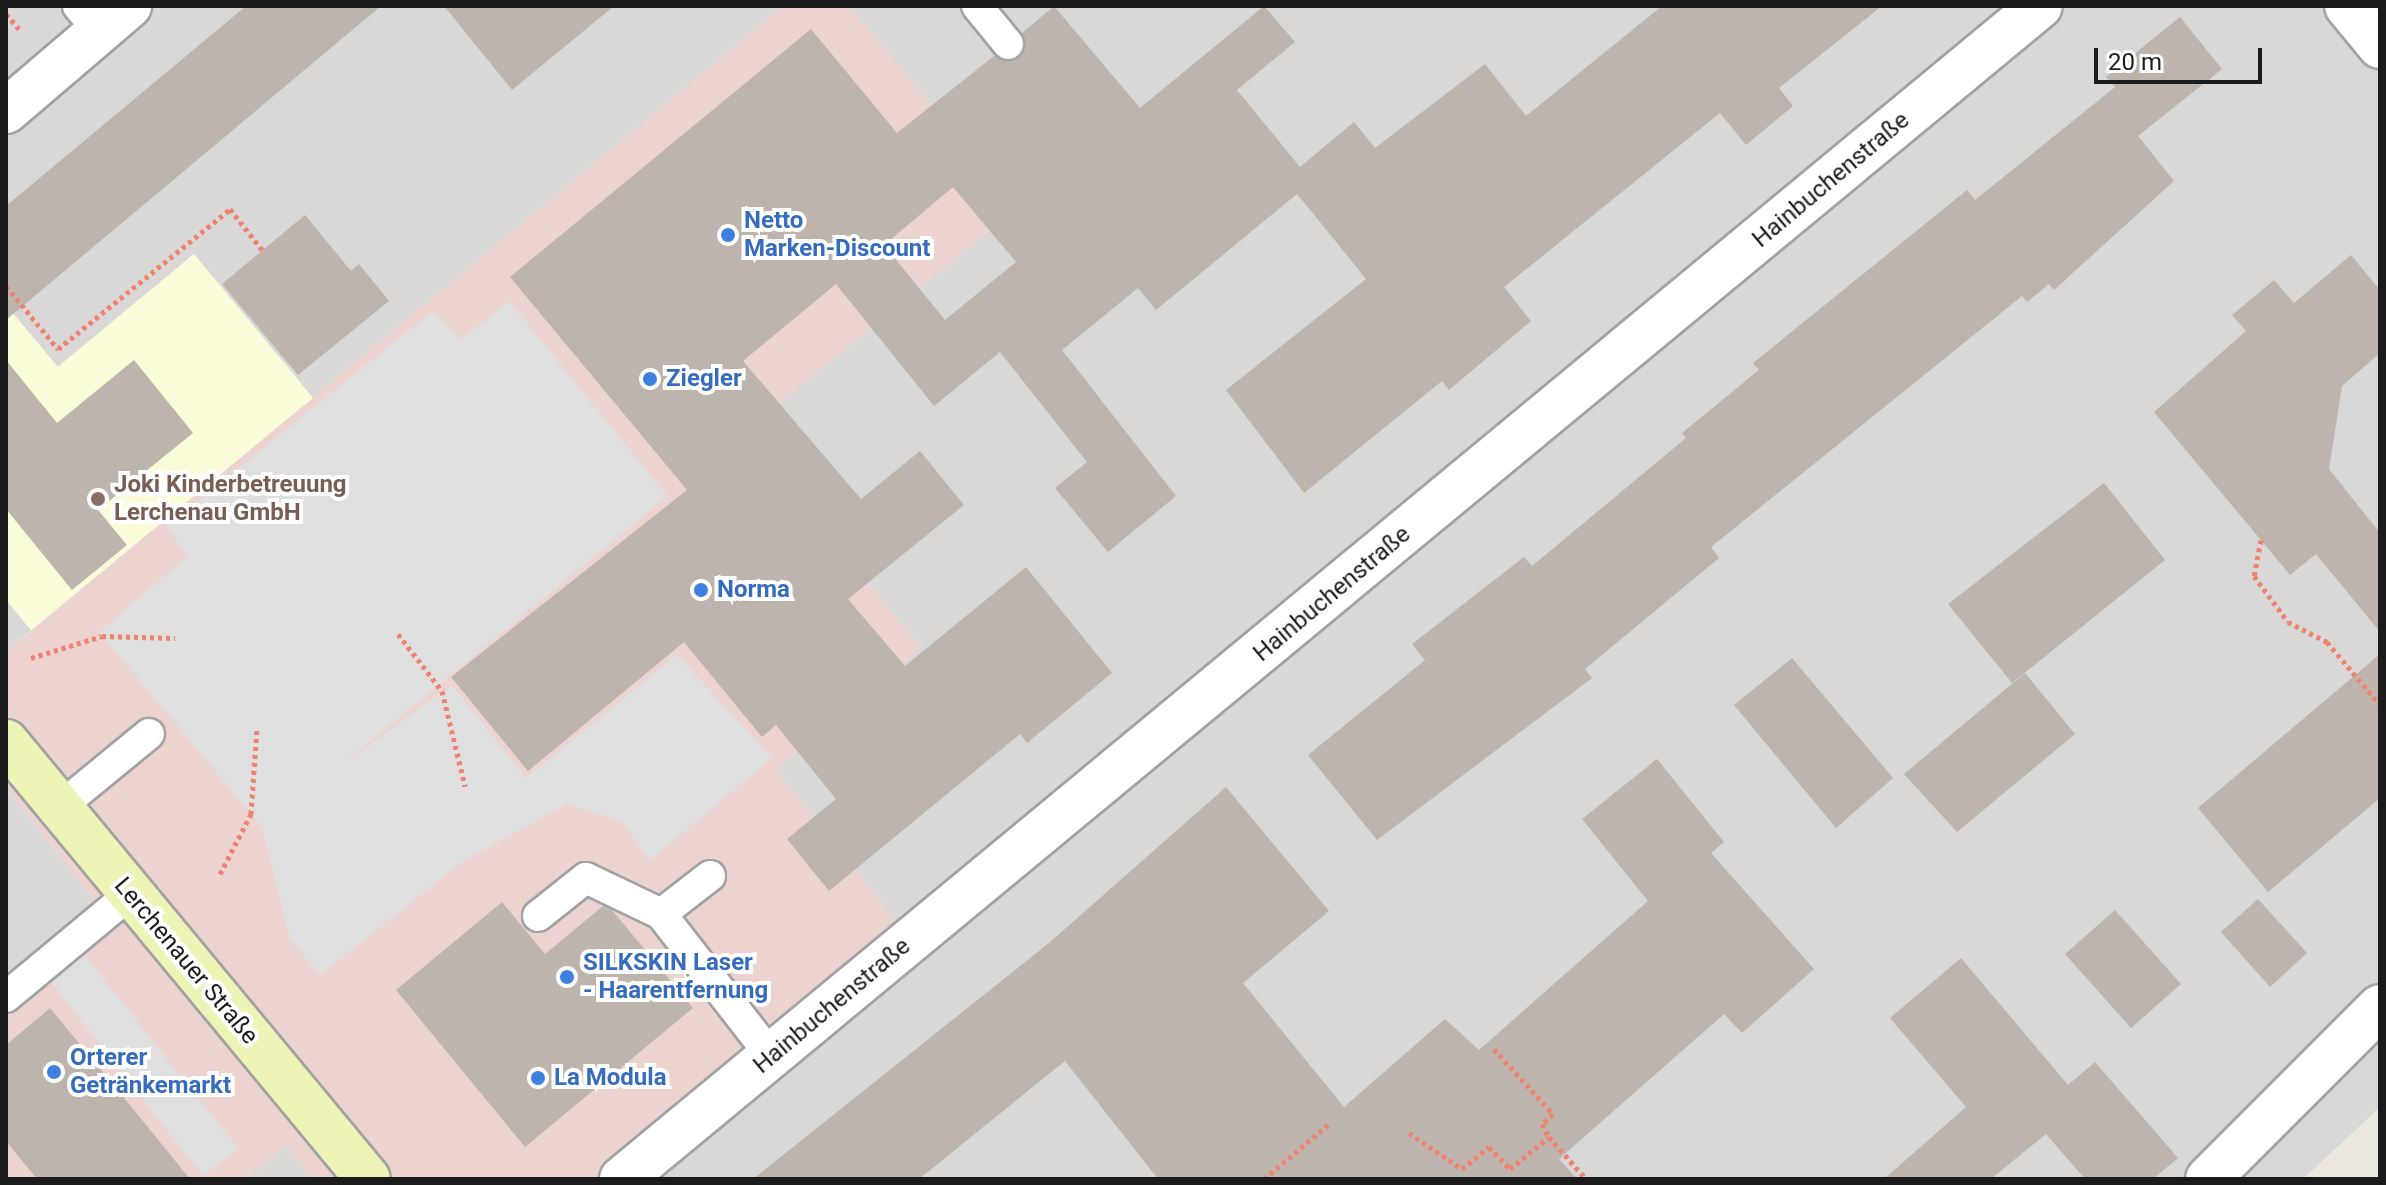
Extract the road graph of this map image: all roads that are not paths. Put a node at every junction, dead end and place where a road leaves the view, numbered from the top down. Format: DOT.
graph roads {
  1 [pos="977,6"];
  2 [pos="2040,6"];
  3 [pos="2347,6"];
  4 [pos="102,14"];
  5 [pos="1008,44"];
  6 [pos="2380,46"];
  7 [pos="6,111"];
  8 [pos="149,734"];
  9 [pos="6,742"];
  10 [pos="60,807"];
  11 [pos="710,876"];
  12 [pos="129,895"];
  13 [pos="661,914"];
  14 [pos="538,916"];
  15 [pos="6,997"];
  16 [pos="2380,1007"];
  17 [pos="771,1056"];
  18 [pos="368,1179"];
  19 [pos="622,1179"];
  20 [pos="2208,1179"];
  1 -- 5 [label="lane"];
  2 -- 17 [label="street, Hainbuchenstraße"];
  3 -- 6 [label="street"];
  4 -- 7 [label="street"];
  8 -- 10 [label="lane"];
  9 -- 10 [label="main road, Lerchenauer Straße"];
  10 -- 12 [label="main road, Lerchenauer Straße"];
  11 -- 13 [label="lane"];
  12 -- 15 [label="lane"];
  12 -- 18 [label="main road, Lerchenauer Straße"];
  13 -- 14 [label="lane"];
  13 -- 17 [label="lane"];
  16 -- 20 [label="street"];
  17 -- 19 [label="street, Hainbuchenstraße"];
}
